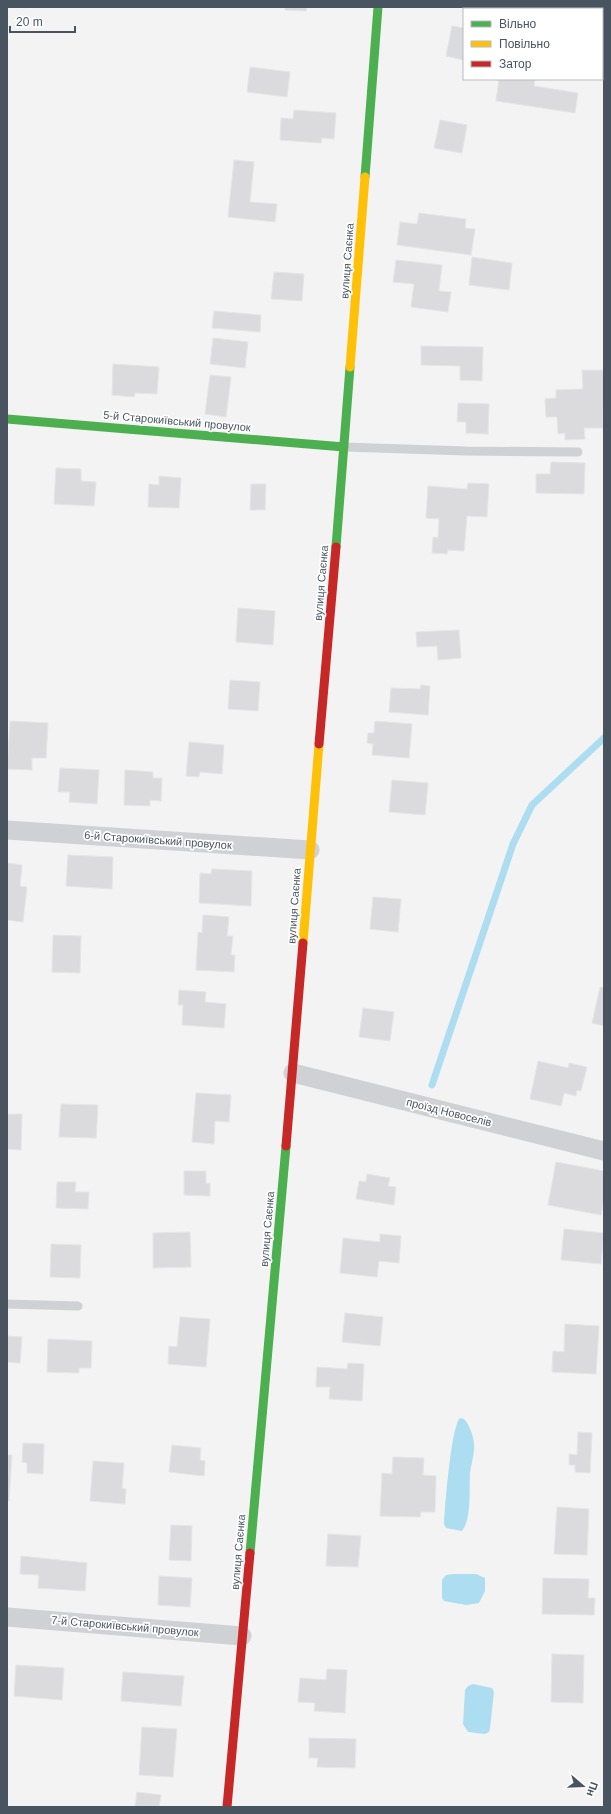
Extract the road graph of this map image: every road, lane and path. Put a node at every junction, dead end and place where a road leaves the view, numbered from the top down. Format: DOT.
graph roads {
  1 [pos="378,7"];
  2 [pos="7,419"];
  3 [pos="344,447"];
  4 [pos="578,452"];
  5 [pos="7,830"];
  6 [pos="310,850"];
  7 [pos="294,1073"];
  8 [pos="604,1151"];
  9 [pos="7,1304"];
  10 [pos="78,1306"];
  11 [pos="7,1617"];
  12 [pos="242,1636"];
  13 [pos="227,1807"];
  1 -- 3 [label="street, вулиця Саєнка"];
  2 -- 3 [label="street, 5-й Старокиївський провулок"];
  3 -- 4 [label="lane"];
  3 -- 6 [label="street, вулиця Саєнка"];
  5 -- 6 [label="street, 6-й Старокиївський провулок"];
  6 -- 7 [label="street, вулиця Саєнка"];
  7 -- 8 [label="street, проїзд Новоселів"];
  7 -- 12 [label="street, вулиця Саєнка"];
  9 -- 10 [label="lane"];
  11 -- 12 [label="street, 7-й Старокиївський провулок"];
  12 -- 13 [label="street, вулиця Саєнка"];
}
